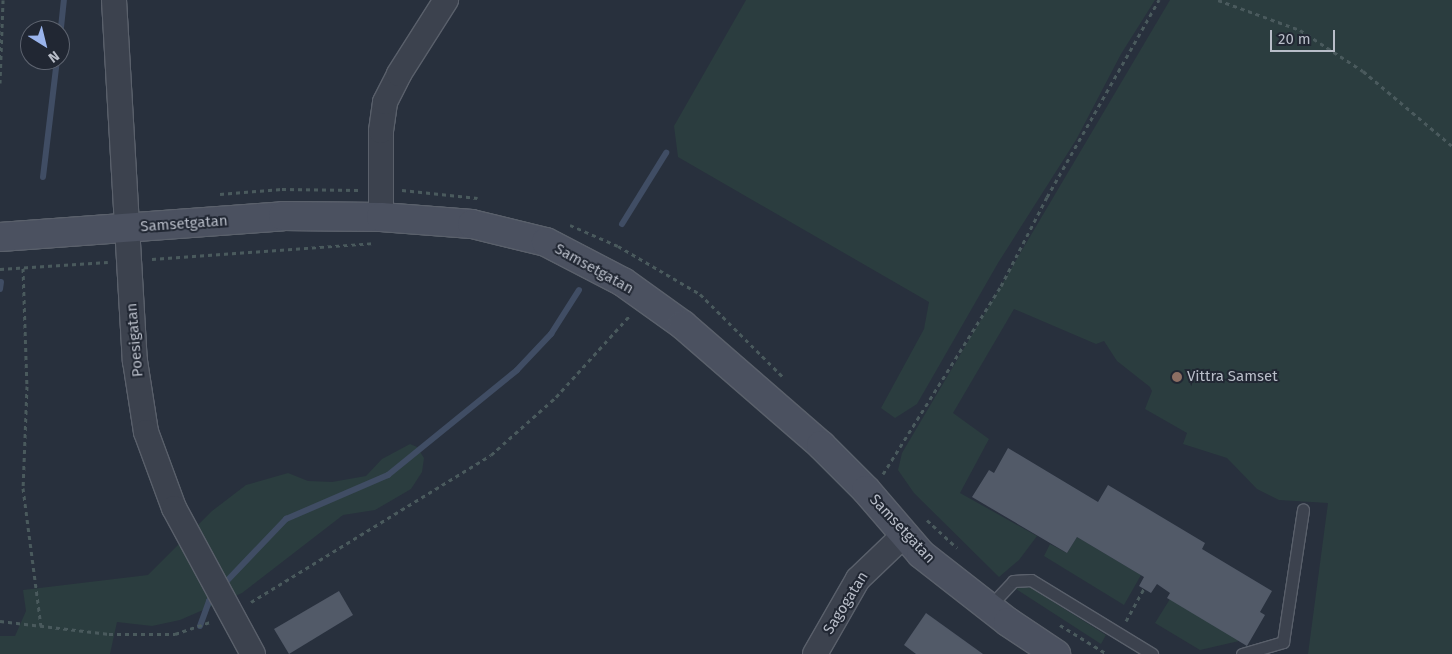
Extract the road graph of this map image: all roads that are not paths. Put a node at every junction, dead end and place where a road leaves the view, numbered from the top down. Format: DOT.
graph roads {
  1 [pos="114,0"];
  2 [pos="446,0"];
  3 [pos="127,228"];
  4 [pos="380,230"];
  5 [pos="0,237"];
  6 [pos="1303,510"];
  7 [pos="904,535"];
  8 [pos="989,608"];
  9 [pos="253,654"];
  10 [pos="815,654"];
  11 [pos="1056,654"];
  12 [pos="1152,654"];
  13 [pos="1242,654"];
  1 -- 3 [label="street, Poesigatan"];
  2 -- 4 [label="street"];
  3 -- 4 [label="street, Samsetgatan"];
  3 -- 5 [label="street, Samsetgatan"];
  3 -- 9 [label="street, Poesigatan"];
  4 -- 7 [label="street, Samsetgatan"];
  6 -- 13 [label="lane"];
  7 -- 8 [label="street, Samsetgatan"];
  7 -- 10 [label="street, Sagogatan"];
  8 -- 11 [label="street, Samsetgatan"];
  8 -- 12 [label="lane"];
}
